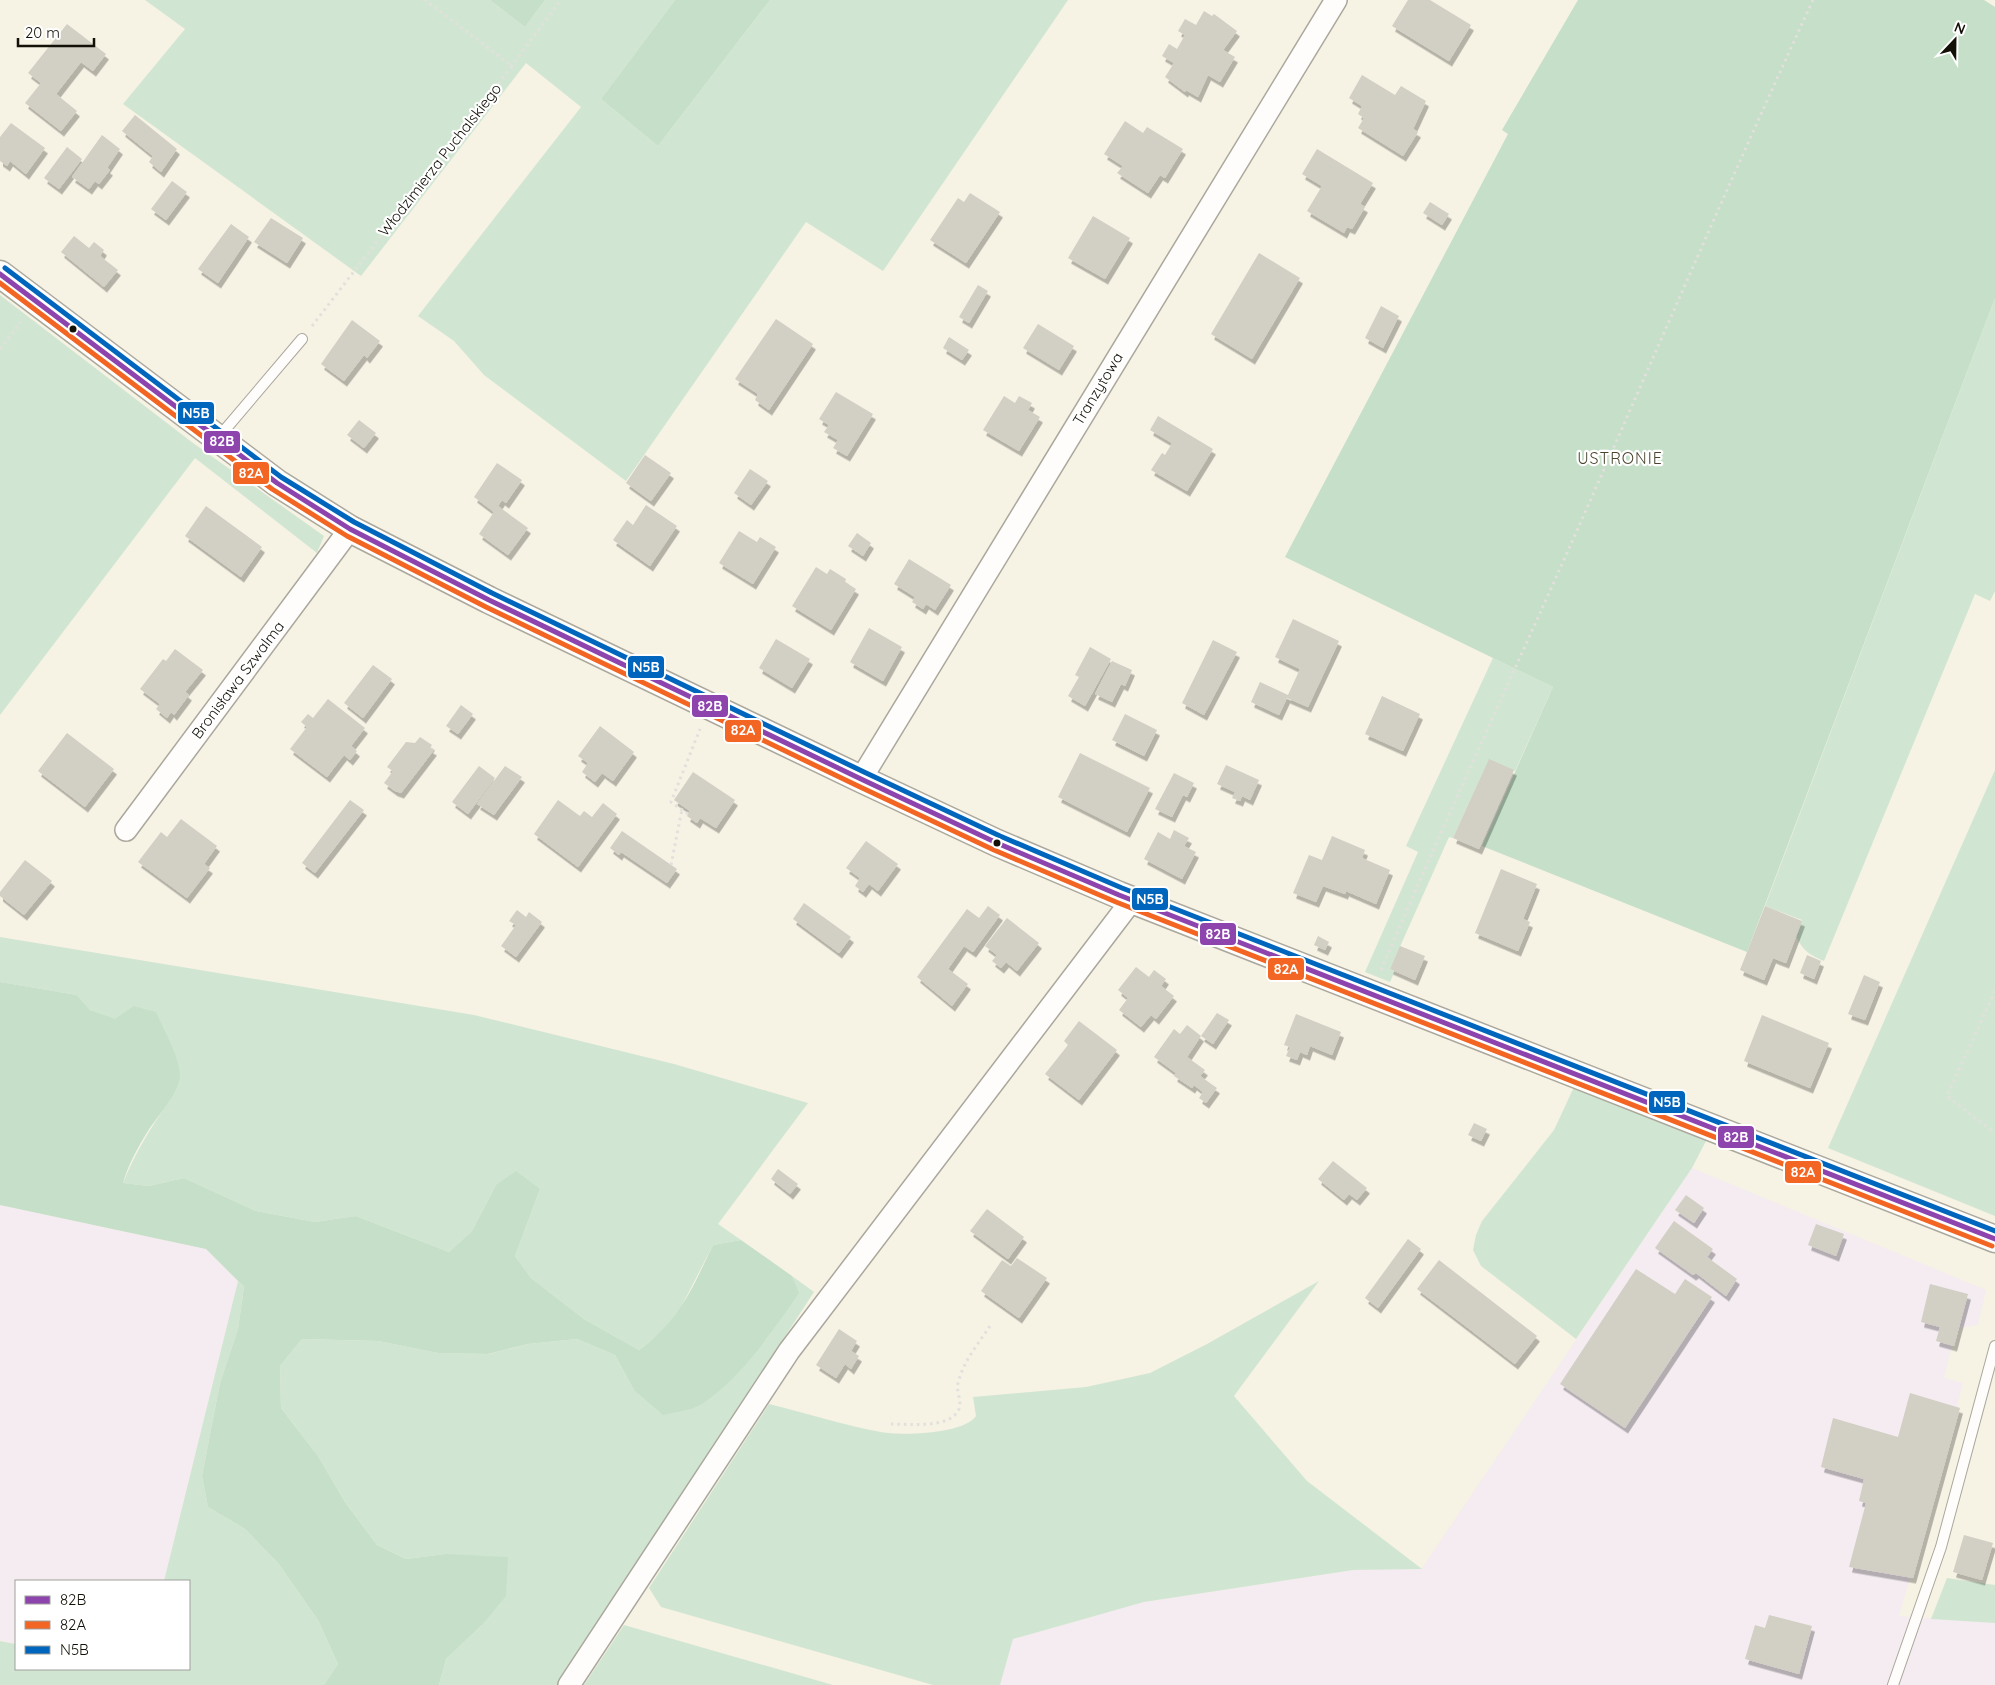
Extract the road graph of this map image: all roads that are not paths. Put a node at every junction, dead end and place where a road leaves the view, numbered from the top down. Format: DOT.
graph roads {
  1 [pos="1336,0"];
  2 [pos="0,274"];
  3 [pos="304,335"];
  4 [pos="218,438"];
  5 [pos="350,529"];
  6 [pos="861,779"];
  7 [pos="126,830"];
  8 [pos="1132,900"];
  9 [pos="1995,1239"];
  10 [pos="1995,1346"];
  11 [pos="569,1685"];
  12 [pos="1893,1685"];
  1 -- 6 [label="street, Tranzytowa"];
  2 -- 4 [label="street"];
  3 -- 4 [label="lane"];
  4 -- 5 [label="street"];
  5 -- 6 [label="street"];
  5 -- 7 [label="street, Bronisława Szwalma"];
  6 -- 8 [label="street"];
  8 -- 9 [label="street"];
  8 -- 11 [label="street"];
  10 -- 12 [label="lane"];
}
